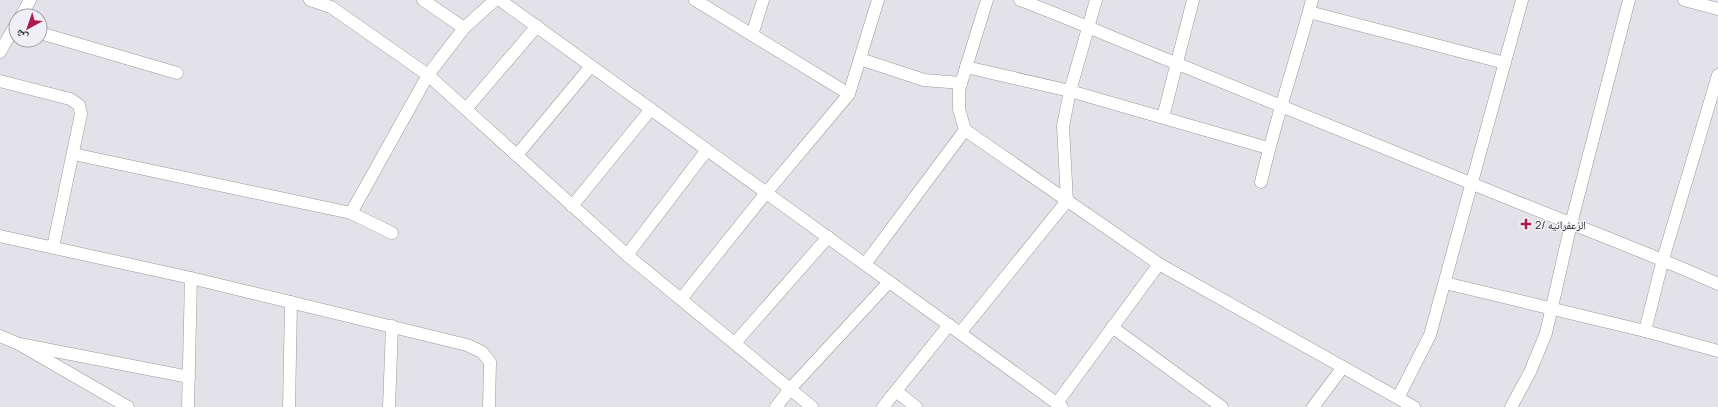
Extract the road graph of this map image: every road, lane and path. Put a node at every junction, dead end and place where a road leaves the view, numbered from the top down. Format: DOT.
graph roads {
  1 [pos="310,0"];
  2 [pos="423,0"];
  3 [pos="495,0"];
  4 [pos="500,0"];
  5 [pos="695,0"];
  6 [pos="763,0"];
  7 [pos="878,0"];
  8 [pos="987,0"];
  9 [pos="1020,0"];
  10 [pos="1096,0"];
  11 [pos="1193,0"];
  12 [pos="1312,0"];
  13 [pos="1522,0"];
  14 [pos="1629,0"];
  15 [pos="1684,0"];
  16 [pos="1718,9"];
  17 [pos="1309,12"];
  18 [pos="537,26"];
  19 [pos="1090,26"];
  20 [pos="464,28"];
  21 [pos="48,35"];
  22 [pos="752,35"];
  23 [pos="8,38"];
  24 [pos="0,52"];
  25 [pos="860,60"];
  26 [pos="1505,63"];
  27 [pos="1176,64"];
  28 [pos="591,66"];
  29 [pos="966,67"];
  30 [pos="176,73"];
  31 [pos="428,75"];
  32 [pos="1718,75"];
  33 [pos="0,81"];
  34 [pos="961,83"];
  35 [pos="1070,91"];
  36 [pos="849,94"];
  37 [pos="1282,105"];
  38 [pos="466,108"];
  39 [pos="650,109"];
  40 [pos="1162,117"];
  41 [pos="965,130"];
  42 [pos="1268,148"];
  43 [pos="708,150"];
  44 [pos="73,154"];
  45 [pos="517,155"];
  46 [pos="1261,182"];
  47 [pos="1473,184"];
  48 [pos="766,193"];
  49 [pos="1067,201"];
  50 [pos="572,206"];
  51 [pos="351,213"];
  52 [pos="1571,224"];
  53 [pos="392,233"];
  54 [pos="0,236"];
  55 [pos="828,237"];
  56 [pos="53,247"];
  57 [pos="627,255"];
  58 [pos="1663,259"];
  59 [pos="865,264"];
  60 [pos="1159,264"];
  61 [pos="191,278"];
  62 [pos="889,282"];
  63 [pos="1445,283"];
  64 [pos="1718,284"];
  65 [pos="681,299"];
  66 [pos="291,302"];
  67 [pos="1550,308"];
  68 [pos="949,325"];
  69 [pos="392,326"];
  70 [pos="1112,326"];
  71 [pos="1645,331"];
  72 [pos="960,333"];
  73 [pos="0,336"];
  74 [pos="735,343"];
  75 [pos="19,344"];
  76 [pos="1718,351"];
  77 [pos="1343,367"];
  78 [pos="189,377"];
  79 [pos="790,389"];
  80 [pos="896,391"];
  81 [pos="1398,398"];
  82 [pos="1059,405"];
  83 [pos="128,407"];
  84 [pos="188,407"];
  85 [pos="289,407"];
  86 [pos="389,407"];
  87 [pos="489,407"];
  88 [pos="776,407"];
  89 [pos="812,407"];
  90 [pos="883,407"];
  91 [pos="916,407"];
  92 [pos="1222,407"];
  93 [pos="1313,407"];
  94 [pos="1414,407"];
  95 [pos="1511,407"];
  1 -- 31 [label="street"];
  2 -- 20 [label="street"];
  3 -- 20 [label="street"];
  4 -- 18 [label="street"];
  5 -- 22 [label="street"];
  6 -- 22 [label="street"];
  7 -- 25 [label="street"];
  8 -- 29 [label="street"];
  9 -- 19 [label="street"];
  10 -- 19 [label="street"];
  11 -- 27 [label="street"];
  12 -- 17 [label="street"];
  13 -- 26 [label="street"];
  14 -- 52 [label="street"];
  15 -- 16 [label="street"];
  17 -- 26 [label="street"];
  17 -- 37 [label="street"];
  18 -- 28 [label="street"];
  18 -- 38 [label="street"];
  19 -- 27 [label="street"];
  19 -- 35 [label="street"];
  20 -- 31 [label="street"];
  21 -- 30 [label="street"];
  22 -- 36 [label="street"];
  23 -- 24 [label="street"];
  25 -- 34 [label="street"];
  25 -- 36 [label="street"];
  26 -- 47 [label="street"];
  27 -- 37 [label="street"];
  27 -- 40 [label="street"];
  28 -- 39 [label="street"];
  28 -- 45 [label="street"];
  29 -- 34 [label="street"];
  29 -- 35 [label="street"];
  31 -- 38 [label="street"];
  31 -- 51 [label="street"];
  32 -- 58 [label="street"];
  33 -- 44 [label="street"];
  34 -- 41 [label="street"];
  35 -- 40 [label="street"];
  35 -- 49 [label="street"];
  36 -- 48 [label="street"];
  37 -- 42 [label="street"];
  37 -- 47 [label="street"];
  38 -- 45 [label="street"];
  39 -- 43 [label="street"];
  39 -- 50 [label="street"];
  40 -- 42 [label="street"];
  41 -- 49 [label="street"];
  41 -- 59 [label="street"];
  42 -- 46 [label="street"];
  43 -- 48 [label="street"];
  43 -- 57 [label="street"];
  44 -- 51 [label="street"];
  44 -- 56 [label="street"];
  45 -- 50 [label="street"];
  47 -- 52 [label="street"];
  47 -- 63 [label="street"];
  48 -- 55 [label="street"];
  48 -- 65 [label="street"];
  49 -- 60 [label="street"];
  49 -- 72 [label="street"];
  50 -- 57 [label="street"];
  51 -- 53 [label="street"];
  52 -- 58 [label="street"];
  52 -- 67 [label="street"];
  54 -- 56 [label="street"];
  55 -- 59 [label="street"];
  55 -- 74 [label="street"];
  56 -- 61 [label="street"];
  57 -- 65 [label="street"];
  58 -- 64 [label="street"];
  58 -- 71 [label="street"];
  59 -- 62 [label="street"];
  60 -- 70 [label="street"];
  60 -- 77 [label="street"];
  61 -- 66 [label="street"];
  61 -- 78 [label="street"];
  62 -- 68 [label="street"];
  62 -- 79 [label="street"];
  63 -- 67 [label="street"];
  63 -- 81 [label="street"];
  65 -- 74 [label="street"];
  66 -- 69 [label="street"];
  66 -- 85 [label="street"];
  67 -- 71 [label="street"];
  67 -- 95 [label="street"];
  68 -- 72 [label="street"];
  68 -- 80 [label="street"];
  69 -- 86 [label="street"];
  69 -- 87 [label="street"];
  70 -- 82 [label="street"];
  70 -- 92 [label="street"];
  71 -- 76 [label="street"];
  72 -- 82 [label="street"];
  73 -- 75 [label="street"];
  74 -- 79 [label="street"];
  75 -- 78 [label="street"];
  75 -- 83 [label="street"];
  77 -- 81 [label="street"];
  77 -- 93 [label="street"];
  78 -- 84 [label="street"];
  79 -- 88 [label="street"];
  79 -- 89 [label="street"];
  80 -- 90 [label="street"];
  80 -- 91 [label="street"];
  81 -- 94 [label="street"];
}
